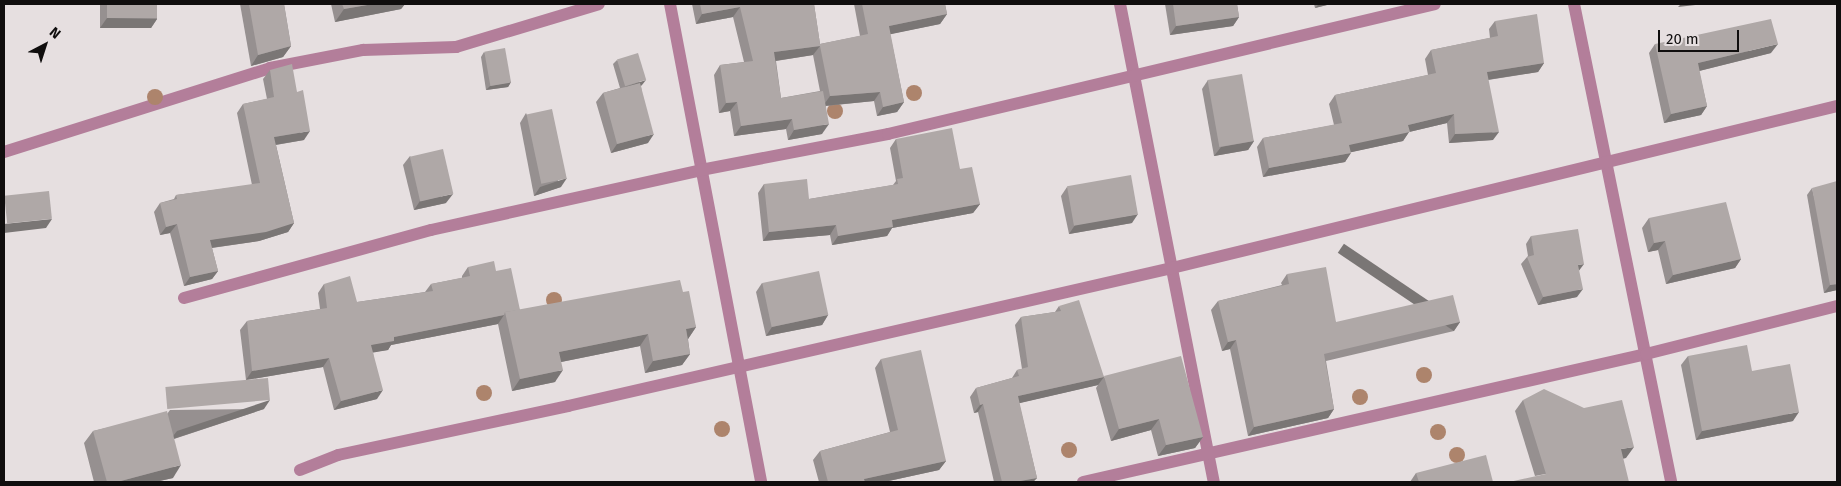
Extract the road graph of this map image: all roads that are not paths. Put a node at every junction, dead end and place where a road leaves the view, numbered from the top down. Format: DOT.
graph roads {
  1 [pos="599,4"];
  2 [pos="670,4"];
  3 [pos="1120,4"];
  4 [pos="1436,4"];
  5 [pos="1574,4"];
  6 [pos="1135,74"];
  7 [pos="1837,106"];
  8 [pos="4,152"];
  9 [pos="1605,162"];
  10 [pos="700,170"];
  11 [pos="1172,268"];
  12 [pos="184,298"];
  13 [pos="1837,306"];
  14 [pos="1646,354"];
  15 [pos="738,366"];
  16 [pos="1208,455"];
  17 [pos="300,470"];
  18 [pos="760,482"];
  19 [pos="1082,482"];
  20 [pos="1214,482"];
  21 [pos="1671,482"];
  1 -- 8 [label="street"];
  2 -- 10 [label="street"];
  3 -- 6 [label="street"];
  4 -- 6 [label="street"];
  5 -- 9 [label="street"];
  6 -- 10 [label="street"];
  6 -- 11 [label="street"];
  7 -- 9 [label="street"];
  9 -- 11 [label="street"];
  9 -- 14 [label="street"];
  10 -- 12 [label="street"];
  10 -- 15 [label="street"];
  11 -- 15 [label="street"];
  11 -- 16 [label="street"];
  13 -- 14 [label="street"];
  14 -- 16 [label="street"];
  14 -- 21 [label="street"];
  15 -- 17 [label="street"];
  15 -- 18 [label="street"];
  16 -- 19 [label="street"];
  16 -- 20 [label="street"];
}
